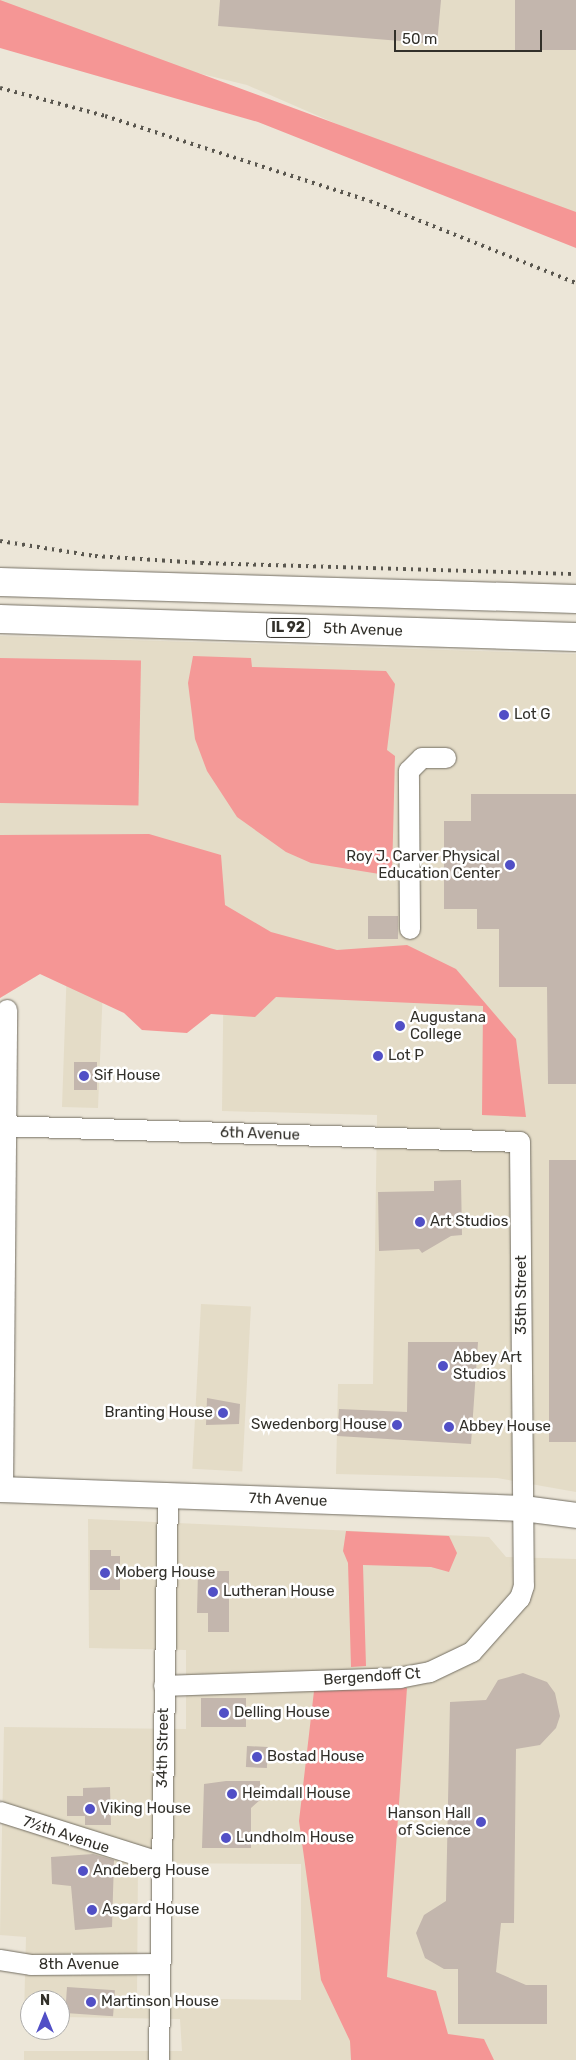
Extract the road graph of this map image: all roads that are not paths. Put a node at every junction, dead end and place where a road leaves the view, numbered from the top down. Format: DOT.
graph roads {
  1 [pos="0,582"];
  2 [pos="576,599"];
  3 [pos="0,619"];
  4 [pos="576,637"];
  5 [pos="446,758"];
  6 [pos="410,929"];
  7 [pos="7,1010"];
  8 [pos="4,1126"];
  9 [pos="520,1142"];
  10 [pos="1,1489"];
  11 [pos="168,1496"];
  12 [pos="523,1508"];
  13 [pos="576,1514"];
  14 [pos="164,1686"];
  15 [pos="0,1812"];
  16 [pos="162,1863"];
  17 [pos="0,1960"];
  18 [pos="159,1964"];
  19 [pos="159,2060"];
  1 -- 2 [label="main road"];
  3 -- 4 [label="main road, 5th Avenue / IL 92"];
  5 -- 6 [label="street"];
  7 -- 8 [label="street"];
  8 -- 9 [label="street, 6th Avenue"];
  8 -- 10 [label="street"];
  9 -- 12 [label="street, 35th Street"];
  10 -- 11 [label="street, 7th Avenue"];
  11 -- 12 [label="street, 7th Avenue"];
  11 -- 14 [label="street, 34th Street"];
  12 -- 13 [label="street, 7th Avenue"];
  12 -- 14 [label="street, Bergendoff Ct"];
  14 -- 16 [label="street, 34th Street"];
  15 -- 16 [label="street, 7½th Avenue"];
  16 -- 18 [label="street, 34th Street"];
  17 -- 18 [label="street, 8th Avenue"];
  18 -- 19 [label="street, 34th Street"];
}
